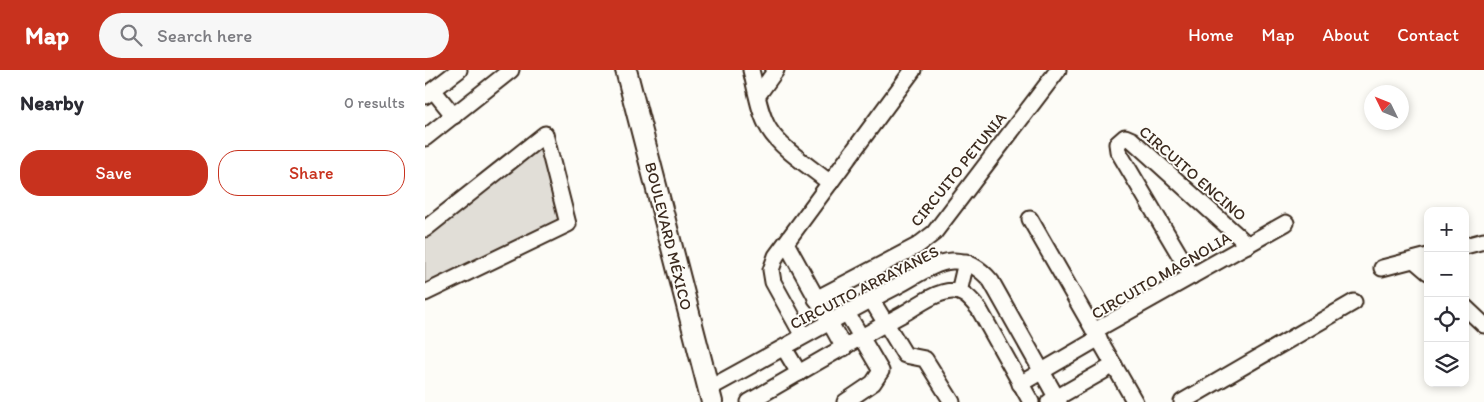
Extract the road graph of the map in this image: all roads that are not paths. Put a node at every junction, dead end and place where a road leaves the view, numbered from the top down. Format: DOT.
graph roads {
  1 [pos="459,70"];
  2 [pos="511,70"];
  3 [pos="751,70"];
  4 [pos="777,70"];
  5 [pos="913,70"];
  6 [pos="1059,70"];
  7 [pos="623,71"];
  8 [pos="429,93"];
  9 [pos="758,95"];
  10 [pos="454,116"];
  11 [pos="425,138"];
  12 [pos="830,182"];
  13 [pos="1030,218"];
  14 [pos="1286,223"];
  15 [pos="425,229"];
  16 [pos="1484,241"];
  17 [pos="786,243"];
  18 [pos="1248,245"];
  19 [pos="1469,245"];
  20 [pos="1421,258"];
  21 [pos="966,262"];
  22 [pos="1382,268"];
  23 [pos="1192,276"];
  24 [pos="959,292"];
  25 [pos="425,293"];
  26 [pos="816,299"];
  27 [pos="871,299"];
  28 [pos="1354,302"];
  29 [pos="1469,312"];
  30 [pos="847,313"];
  31 [pos="829,322"];
  32 [pos="885,324"];
  33 [pos="1484,325"];
  34 [pos="1097,335"];
  35 [pos="803,336"];
  36 [pos="860,338"];
  37 [pos="783,348"];
  38 [pos="843,348"];
  39 [pos="1114,365"];
  40 [pos="1042,372"];
  41 [pos="799,373"];
  42 [pos="1020,384"];
  43 [pos="710,396"];
  44 [pos="1055,400"];
  45 [pos="749,402"];
  46 [pos="845,402"];
  47 [pos="952,402"];
  48 [pos="1031,402"];
  49 [pos="1135,402"];
  50 [pos="1182,402"];
  1 -- 8 [label="street"];
  2 -- 10 [label="street"];
  3 -- 9 [label="street"];
  4 -- 9 [label="street"];
  5 -- 12 [label="street"];
  6 -- 26 [label="street, CIRCUITO PETUNIA"];
  7 -- 43 [label="main road, BOULEVARD MÉXICO"];
  8 -- 10 [label="street"];
  9 -- 12 [label="street"];
  10 -- 11 [label="street"];
  12 -- 17 [label="street"];
  13 -- 34 [label="street"];
  14 -- 18 [label="street, CIRCUITO MAGNOLIA"];
  15 -- 25 [label="street"];
  16 -- 19 [label="street"];
  17 -- 26 [label="street"];
  17 -- 35 [label="street"];
  18 -- 23 [label="street, CIRCUITO MAGNOLIA"];
  18 -- 23 [label="street, CIRCUITO ENCINO"];
  20 -- 22 [label="street"];
  21 -- 24 [label="street"];
  21 -- 27 [label="street, CIRCUITO ARRAYANES"];
  21 -- 40 [label="street"];
  23 -- 34 [label="street, CIRCUITO MAGNOLIA"];
  24 -- 32 [label="street"];
  24 -- 42 [label="street"];
  26 -- 31 [label="street"];
  27 -- 30 [label="street, CIRCUITO ARRAYANES"];
  27 -- 32 [label="street"];
  28 -- 50 [label="street"];
  29 -- 33 [label="street"];
  30 -- 31 [label="street, CIRCUITO ARRAYANES"];
  30 -- 36 [label="street"];
  31 -- 35 [label="street, CIRCUITO ARRAYANES"];
  31 -- 38 [label="street"];
  32 -- 36 [label="street"];
  32 -- 47 [label="street"];
  34 -- 39 [label="street, CIRCUITO MAGNOLIA"];
  34 -- 40 [label="street"];
  35 -- 37 [label="street, CIRCUITO ARRAYANES"];
  36 -- 38 [label="street"];
  36 -- 46 [label="street"];
  37 -- 41 [label="street"];
  37 -- 43 [label="street, CIRCUITO ARRAYANES"];
  38 -- 41 [label="street"];
  39 -- 44 [label="street"];
  39 -- 49 [label="street, CIRCUITO MAGNOLIA"];
  40 -- 42 [label="street"];
  40 -- 44 [label="street"];
  41 -- 45 [label="street"];
  42 -- 48 [label="street"];
}
